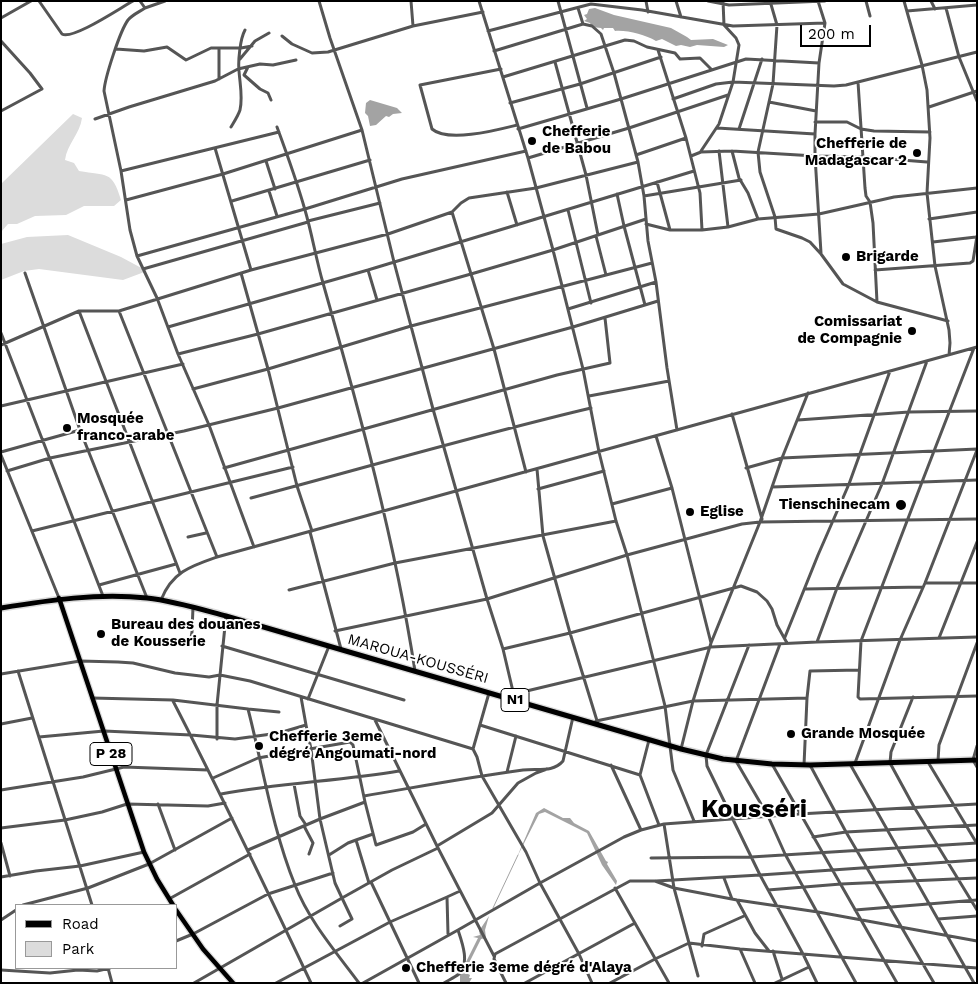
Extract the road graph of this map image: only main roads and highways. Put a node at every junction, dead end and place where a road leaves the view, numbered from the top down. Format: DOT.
graph roads {
  1 [pos="58,598"];
  2 [pos="1,608"];
  3 [pos="975,760"];
  4 [pos="172,904"];
  5 [pos="178,913"];
  6 [pos="233,983"];
  1 -- 2 [label="highway, MAROUA-KOUSSÉRI / N1"];
  1 -- 3 [label="highway, MAROUA-KOUSSÉRI / N1"];
  1 -- 4 [label="main road, P 28"];
  5 -- 6 [label="main road"];
}
